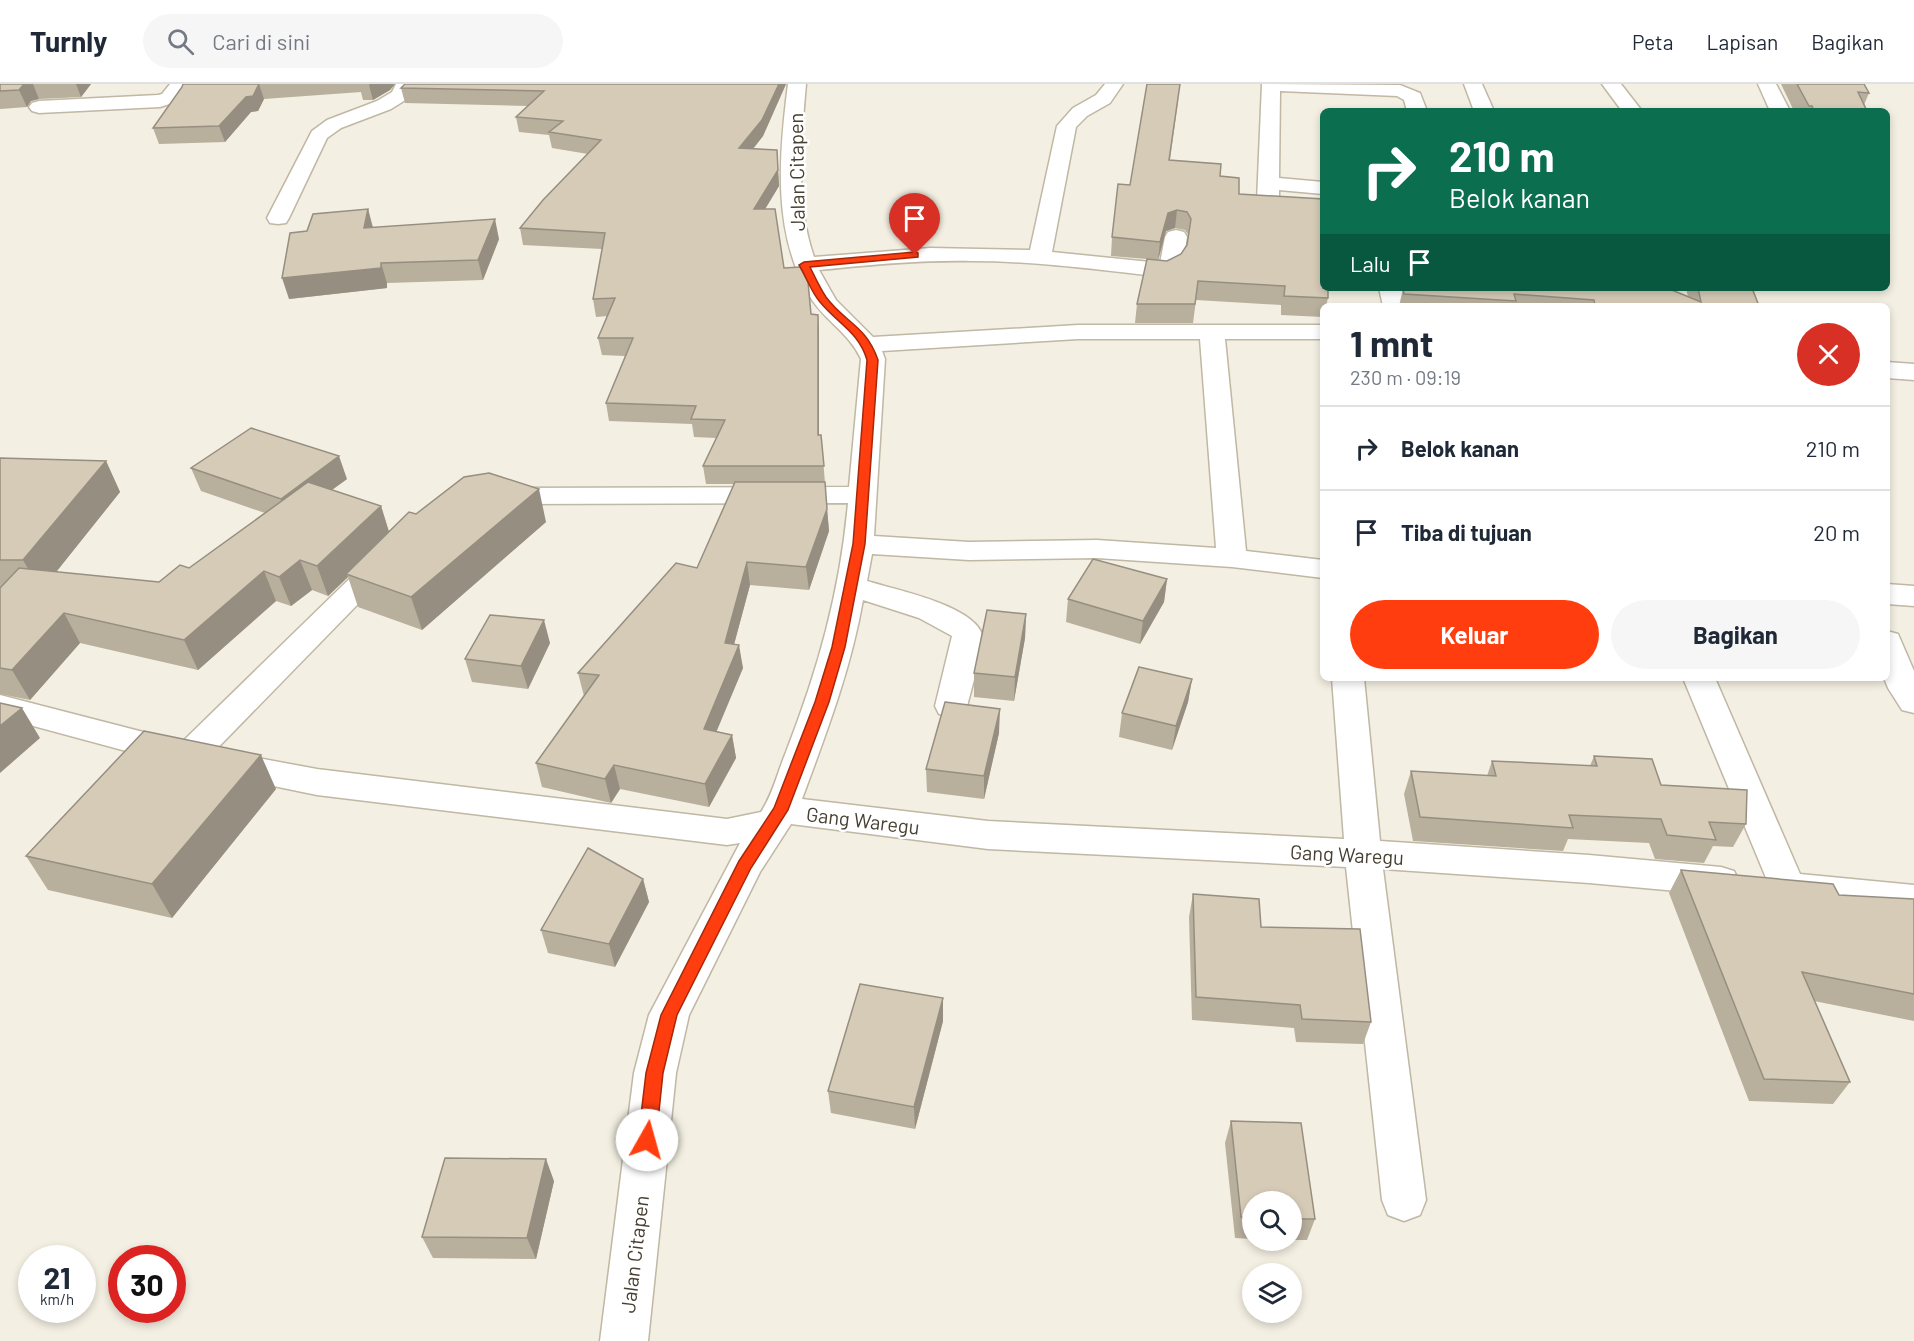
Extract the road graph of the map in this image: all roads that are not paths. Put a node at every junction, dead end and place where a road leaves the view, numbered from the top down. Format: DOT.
graph roads {
  1 [pos="179,84"];
  2 [pos="405,84"];
  3 [pos="797,84"];
  4 [pos="1114,84"];
  5 [pos="1271,84"];
  6 [pos="1473,84"];
  7 [pos="1611,84"];
  8 [pos="1767,84"];
  9 [pos="39,107"];
  10 [pos="1416,108"];
  11 [pos="1483,108"];
  12 [pos="1630,108"];
  13 [pos="1779,108"];
  14 [pos="1320,188"];
  15 [pos="278,218"];
  16 [pos="1176,237"];
  17 [pos="1040,256"];
  18 [pos="804,265"];
  19 [pos="1212,332"];
  20 [pos="1320,332"];
  21 [pos="868,345"];
  22 [pos="1890,370"];
  23 [pos="1914,372"];
  24 [pos="863,495"];
  25 [pos="466,501"];
  26 [pos="404,540"];
  27 [pos="859,544"];
  28 [pos="1232,558"];
  29 [pos="1320,569"];
  30 [pos="852,587"];
  31 [pos="1890,594"];
  32 [pos="1914,596"];
  33 [pos="1890,648"];
  34 [pos="1348,681"];
  35 [pos="1700,681"];
  36 [pos="1914,702"];
  37 [pos="0,706"];
  38 [pos="951,706"];
  39 [pos="189,756"];
  40 [pos="778,816"];
  41 [pos="1363,854"];
  42 [pos="1787,887"];
  43 [pos="1914,900"];
  44 [pos="1404,1200"];
  45 [pos="624,1341"];
  1 -- 9 [label="street"];
  2 -- 15 [label="street"];
  3 -- 18 [label="street, Jalan Citapen"];
  4 -- 17 [label="street"];
  5 -- 10 [label="street"];
  5 -- 14 [label="street"];
  6 -- 11 [label="street"];
  7 -- 12 [label="street"];
  8 -- 13 [label="street"];
  16 -- 17 [label="street"];
  17 -- 18 [label="street"];
  18 -- 21 [label="street, Jalan Citapen"];
  19 -- 20 [label="street"];
  19 -- 21 [label="street"];
  19 -- 28 [label="street"];
  21 -- 24 [label="street, Jalan Citapen"];
  22 -- 23 [label="street"];
  24 -- 25 [label="street"];
  24 -- 27 [label="street, Jalan Citapen"];
  26 -- 39 [label="street"];
  27 -- 28 [label="street"];
  27 -- 30 [label="street, Jalan Citapen"];
  28 -- 29 [label="street"];
  30 -- 38 [label="street"];
  30 -- 40 [label="street, Jalan Citapen"];
  31 -- 32 [label="street"];
  33 -- 36 [label="street"];
  34 -- 41 [label="street"];
  35 -- 42 [label="street"];
  37 -- 39 [label="street, Gang Waregu"];
  39 -- 40 [label="street, Gang Waregu"];
  40 -- 41 [label="street, Gang Waregu"];
  40 -- 45 [label="street, Jalan Citapen"];
  41 -- 42 [label="street, Gang Waregu"];
  41 -- 44 [label="street"];
  42 -- 43 [label="street, Gang Waregu"];
}
